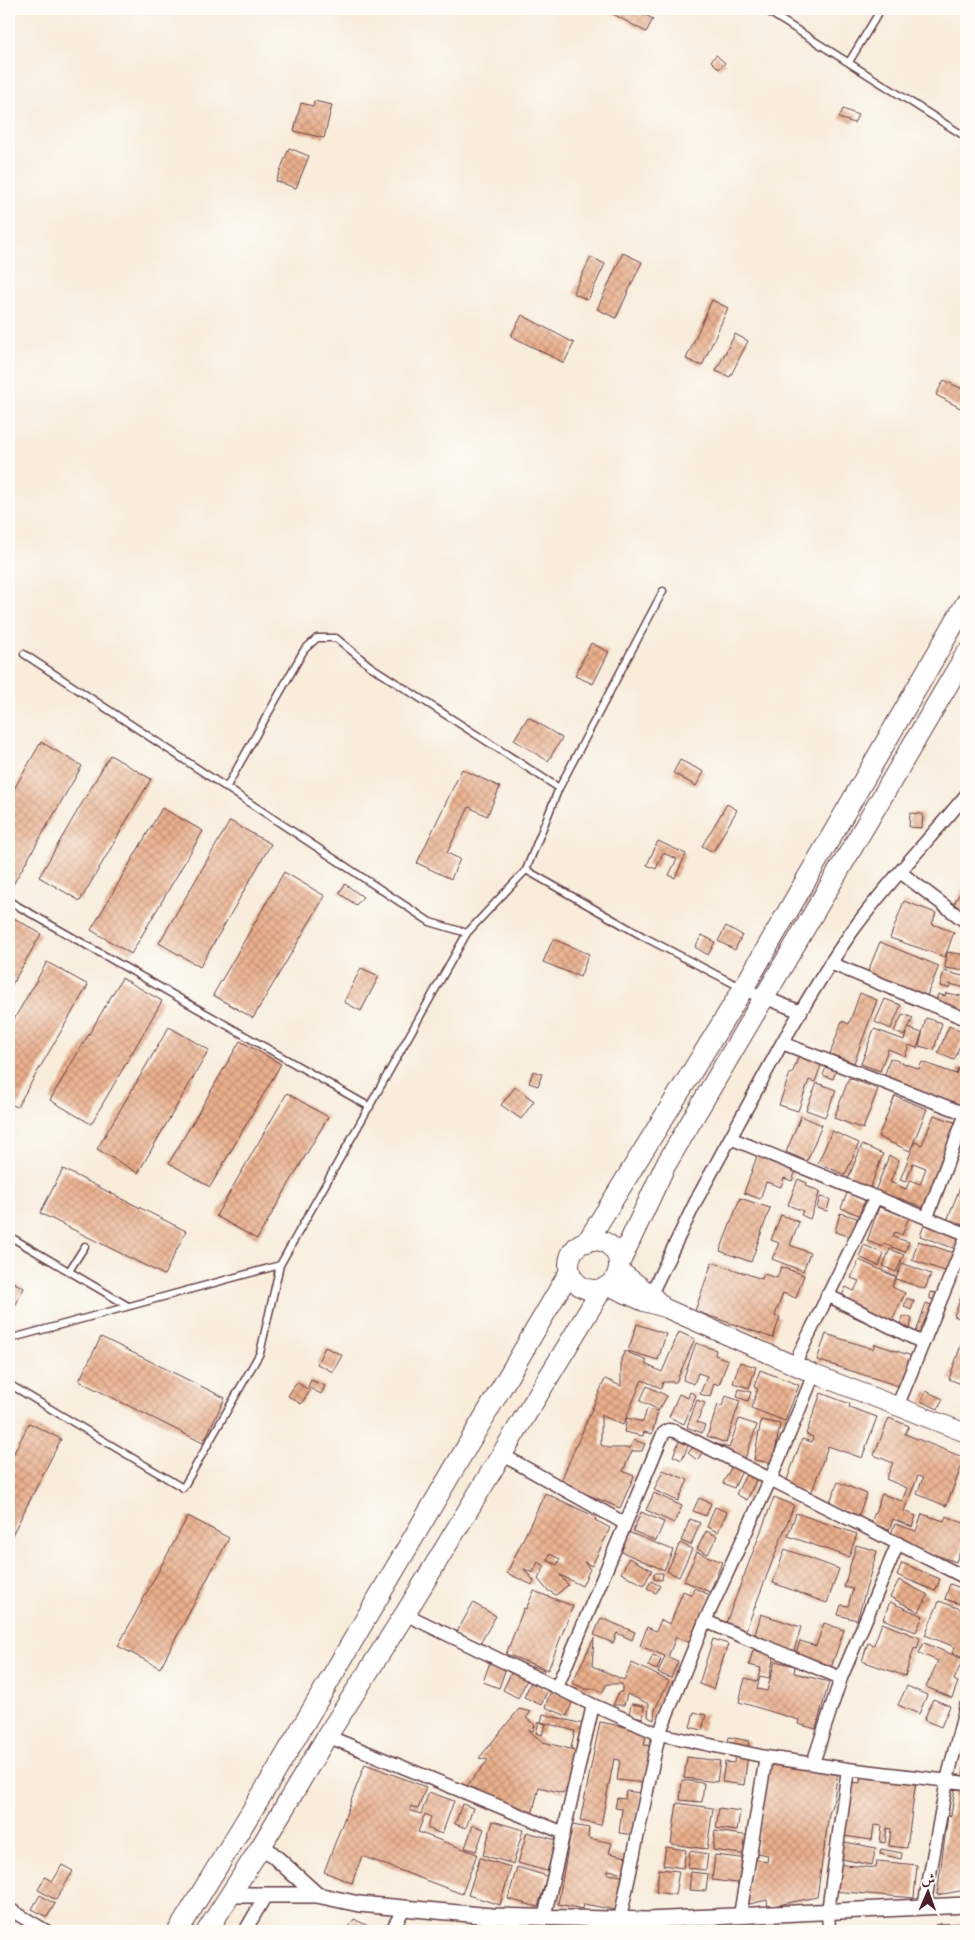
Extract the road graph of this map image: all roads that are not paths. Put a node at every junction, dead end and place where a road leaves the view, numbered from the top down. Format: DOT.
graph roads {
  1 [pos="764,9"];
  2 [pos="881,9"];
  3 [pos="849,62"];
  4 [pos="966,137"];
  5 [pos="663,591"];
  6 [pos="966,603"];
  7 [pos="24,654"];
  8 [pos="966,654"];
  9 [pos="226,788"];
  10 [pos="559,788"];
  11 [pos="966,795"];
  12 [pos="526,870"];
  13 [pos="900,872"];
  14 [pos="9,901"];
  15 [pos="966,922"];
  16 [pos="467,933"];
  17 [pos="830,963"];
  18 [pos="743,989"];
  19 [pos="764,998"];
  20 [pos="800,1012"];
  21 [pos="966,1019"];
  22 [pos="782,1042"];
  23 [pos="370,1107"];
  24 [pos="966,1114"];
  25 [pos="730,1138"];
  26 [pos="876,1197"];
  27 [pos="927,1217"];
  28 [pos="966,1234"];
  29 [pos="9,1236"];
  30 [pos="966,1238"];
  31 [pos="588,1242"];
  32 [pos="85,1246"];
  33 [pos="280,1264"];
  34 [pos="69,1271"];
  35 [pos="570,1271"];
  36 [pos="612,1277"];
  37 [pos="651,1294"];
  38 [pos="827,1295"];
  39 [pos="128,1306"];
  40 [pos="665,1308"];
  41 [pos="9,1339"];
  42 [pos="923,1343"];
  43 [pos="794,1365"];
  44 [pos="814,1374"];
  45 [pos="9,1384"];
  46 [pos="897,1407"];
  47 [pos="966,1433"];
  48 [pos="501,1454"];
  49 [pos="771,1478"];
  50 [pos="624,1523"];
  51 [pos="898,1543"];
  52 [pos="966,1578"];
  53 [pos="405,1614"];
  54 [pos="705,1621"];
  55 [pos="841,1678"];
  56 [pos="557,1687"];
  57 [pos="593,1705"];
  58 [pos="966,1706"];
  59 [pos="659,1734"];
  60 [pos="327,1736"];
  61 [pos="766,1757"];
  62 [pos="813,1763"];
  63 [pos="848,1769"];
  64 [pos="947,1780"];
  65 [pos="966,1783"];
  66 [pos="564,1833"];
  67 [pos="262,1845"];
  68 [pos="230,1895"];
  69 [pos="266,1895"];
  70 [pos="317,1895"];
  71 [pos="966,1905"];
  72 [pos="924,1907"];
  73 [pos="9,1909"];
  74 [pos="404,1909"];
  75 [pos="828,1911"];
  76 [pos="740,1915"];
  77 [pos="492,1916"];
  78 [pos="544,1918"];
  79 [pos="620,1920"];
  80 [pos="646,1926"];
  81 [pos="966,1930"];
  82 [pos="46,1931"];
  83 [pos="178,1931"];
  84 [pos="207,1931"];
  85 [pos="244,1931"];
  86 [pos="391,1931"];
  87 [pos="485,1931"];
  88 [pos="828,1931"];
  89 [pos="939,1931"];
  1 -- 3 [label="lane"];
  2 -- 3 [label="lane"];
  3 -- 4 [label="lane"];
  5 -- 10 [label="lane"];
  6 -- 18 [label="highway"];
  7 -- 9 [label="lane"];
  8 -- 19 [label="highway"];
  9 -- 10 [label="lane"];
  9 -- 16 [label="lane"];
  10 -- 12 [label="lane"];
  11 -- 13 [label="street"];
  12 -- 16 [label="lane"];
  12 -- 18 [label="lane"];
  13 -- 15 [label="street"];
  13 -- 17 [label="street"];
  14 -- 23 [label="lane"];
  16 -- 23 [label="lane"];
  17 -- 20 [label="street"];
  17 -- 21 [label="street"];
  18 -- 19 [label="street"];
  18 -- 31 [label="highway"];
  19 -- 20 [label="street"];
  19 -- 36 [label="highway"];
  20 -- 22 [label="street"];
  22 -- 24 [label="street"];
  22 -- 25 [label="street"];
  23 -- 33 [label="lane"];
  24 -- 27 [label="street"];
  25 -- 26 [label="street"];
  25 -- 37 [label="street"];
  26 -- 27 [label="street"];
  26 -- 38 [label="street"];
  27 -- 28 [label="street"];
  29 -- 34 [label="lane"];
  30 -- 42 [label="street"];
  31 -- 35 [label="highway"];
  31 -- 36 [label="highway"];
  32 -- 34 [label="lane"];
  33 -- 39 [label="lane"];
  33 -- 45 [label="lane"];
  34 -- 39 [label="lane"];
  35 -- 36 [label="highway"];
  35 -- 83 [label="highway"];
  36 -- 37 [label="main road"];
  36 -- 40 [label="main road"];
  36 -- 48 [label="highway"];
  37 -- 40 [label="main road"];
  38 -- 42 [label="street"];
  38 -- 43 [label="street"];
  39 -- 41 [label="lane"];
  40 -- 43 [label="main road"];
  42 -- 46 [label="street"];
  43 -- 44 [label="main road"];
  44 -- 46 [label="main road"];
  44 -- 49 [label="street"];
  46 -- 47 [label="main road"];
  48 -- 50 [label="street"];
  48 -- 53 [label="highway"];
  49 -- 50 [label="street"];
  49 -- 51 [label="street"];
  49 -- 54 [label="street"];
  50 -- 56 [label="street"];
  51 -- 52 [label="street"];
  51 -- 55 [label="street"];
  53 -- 56 [label="street"];
  53 -- 60 [label="highway"];
  54 -- 55 [label="street"];
  54 -- 59 [label="street"];
  55 -- 62 [label="street"];
  56 -- 57 [label="street"];
  57 -- 59 [label="street"];
  57 -- 66 [label="street"];
  58 -- 64 [label="street"];
  59 -- 61 [label="street"];
  59 -- 79 [label="street"];
  60 -- 66 [label="street"];
  60 -- 67 [label="highway"];
  61 -- 62 [label="street"];
  61 -- 76 [label="street"];
  62 -- 63 [label="street"];
  63 -- 64 [label="street"];
  63 -- 75 [label="street"];
  64 -- 65 [label="street"];
  64 -- 72 [label="street"];
  66 -- 78 [label="street"];
  67 -- 68 [label="highway"];
  67 -- 70 [label="street"];
  68 -- 69 [label="street"];
  68 -- 84 [label="highway"];
  69 -- 70 [label="street"];
  69 -- 85 [label="street"];
  70 -- 74 [label="street"];
  71 -- 72 [label="street"];
  72 -- 75 [label="street"];
  73 -- 82 [label="street"];
  74 -- 77 [label="street"];
  74 -- 86 [label="street"];
  75 -- 76 [label="street"];
  75 -- 88 [label="street"];
  76 -- 80 [label="street"];
  77 -- 78 [label="street"];
  77 -- 87 [label="street"];
  78 -- 79 [label="street"];
  79 -- 80 [label="street"];
  81 -- 89 [label="street"];
}
